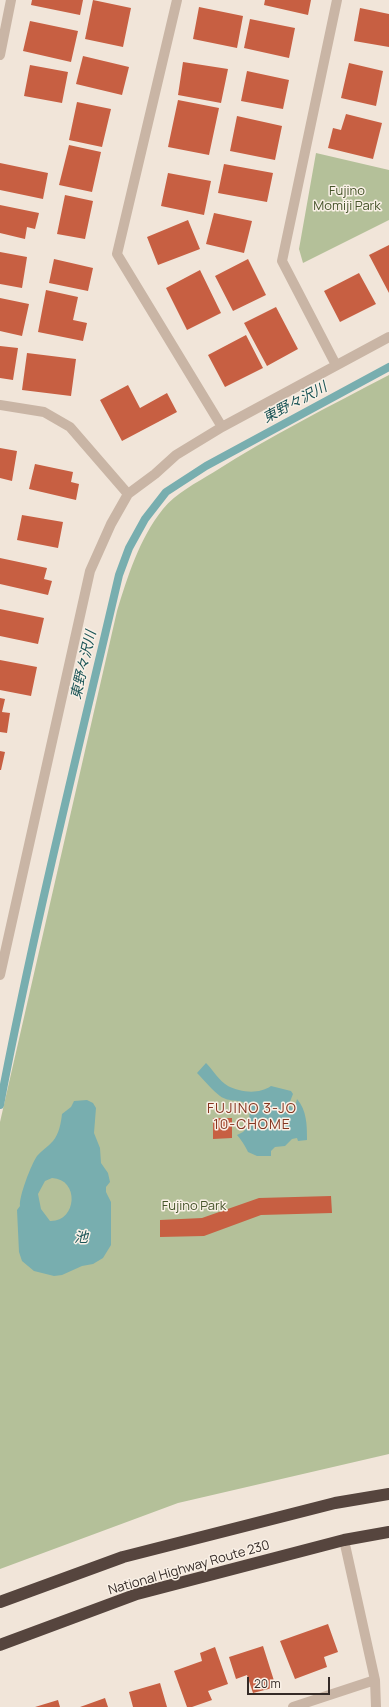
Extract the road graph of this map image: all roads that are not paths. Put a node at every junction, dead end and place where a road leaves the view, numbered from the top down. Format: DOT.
graph roads {
  1 [pos="11,0"];
  2 [pos="177,0"];
  3 [pos="337,0"];
  4 [pos="0,54"];
  5 [pos="389,337"];
  6 [pos="336,365"];
  7 [pos="0,405"];
  8 [pos="222,427"];
  9 [pos="128,494"];
  10 [pos="0,975"];
  11 [pos="389,1494"];
  12 [pos="389,1532"];
  13 [pos="344,1540"];
  14 [pos="0,1602"];
  15 [pos="0,1646"];
  16 [pos="375,1680"];
  17 [pos="293,1707"];
  18 [pos="376,1707"];
  1 -- 4 [label="street"];
  2 -- 8 [label="street"];
  3 -- 6 [label="street"];
  5 -- 6 [label="street"];
  6 -- 8 [label="street"];
  7 -- 9 [label="street"];
  8 -- 9 [label="street"];
  9 -- 10 [label="street"];
  11 -- 14 [label="highway, National Highway Route 230"];
  12 -- 13 [label="highway, National Highway Route 230"];
  13 -- 15 [label="highway, National Highway Route 230"];
  13 -- 16 [label="street"];
  16 -- 17 [label="street"];
  16 -- 18 [label="street"];
}
